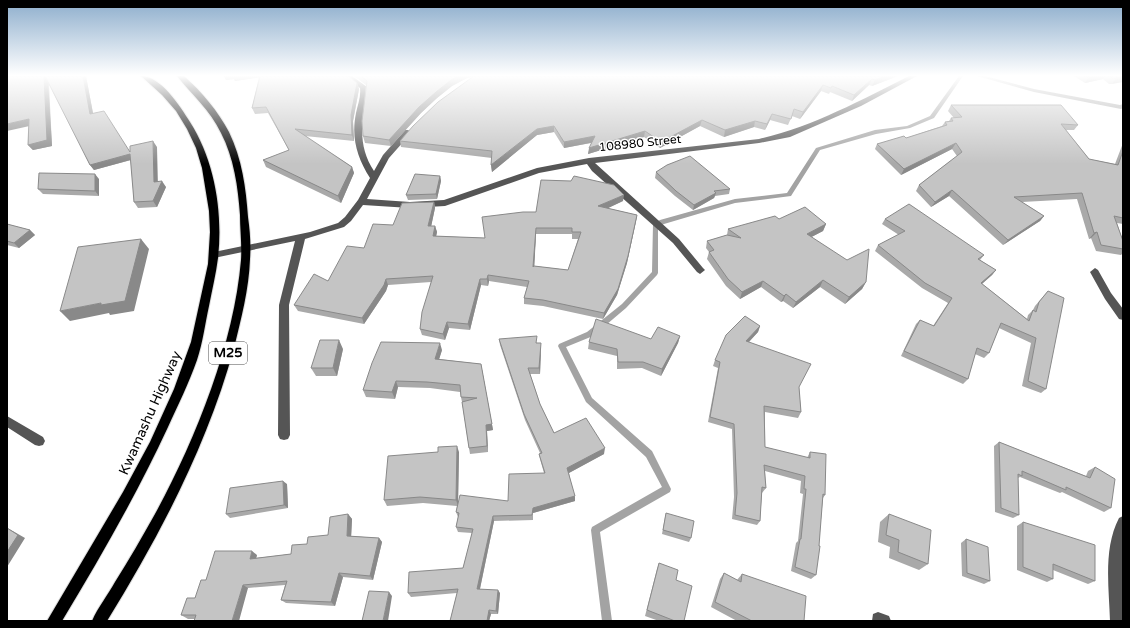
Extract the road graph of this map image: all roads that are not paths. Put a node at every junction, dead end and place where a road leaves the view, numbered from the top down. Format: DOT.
graph roads {
  1 [pos="175,105"];
  2 [pos="206,105"];
  3 [pos="362,105"];
  4 [pos="855,105"];
  5 [pos="414,126"];
  6 [pos="589,161"];
  7 [pos="374,178"];
  8 [pos="361,202"];
  9 [pos="301,237"];
  10 [pos="246,248"];
  11 [pos="214,255"];
  12 [pos="700,270"];
  13 [pos="1095,272"];
  14 [pos="1123,316"];
  15 [pos="7,421"];
  16 [pos="284,435"];
  17 [pos="39,441"];
  18 [pos="1123,522"];
  19 [pos="54,621"];
  20 [pos="99,621"];
  21 [pos="1117,621"];
  1 -- 11 [label="main road, Kwamashu Highway / M25"];
  2 -- 10 [label="main road, M25"];
  3 -- 7 [label="street"];
  4 -- 6 [label="street, 108980 Street"];
  5 -- 7 [label="street"];
  6 -- 8 [label="street, 108980 Street"];
  6 -- 12 [label="street"];
  7 -- 8 [label="street"];
  8 -- 9 [label="street"];
  9 -- 10 [label="street"];
  9 -- 16 [label="street"];
  10 -- 11 [label="street"];
  10 -- 20 [label="main road, M25"];
  11 -- 19 [label="main road, Kwamashu Highway / M25"];
  13 -- 14 [label="street"];
  15 -- 17 [label="street"];
  18 -- 21 [label="street"];
}
